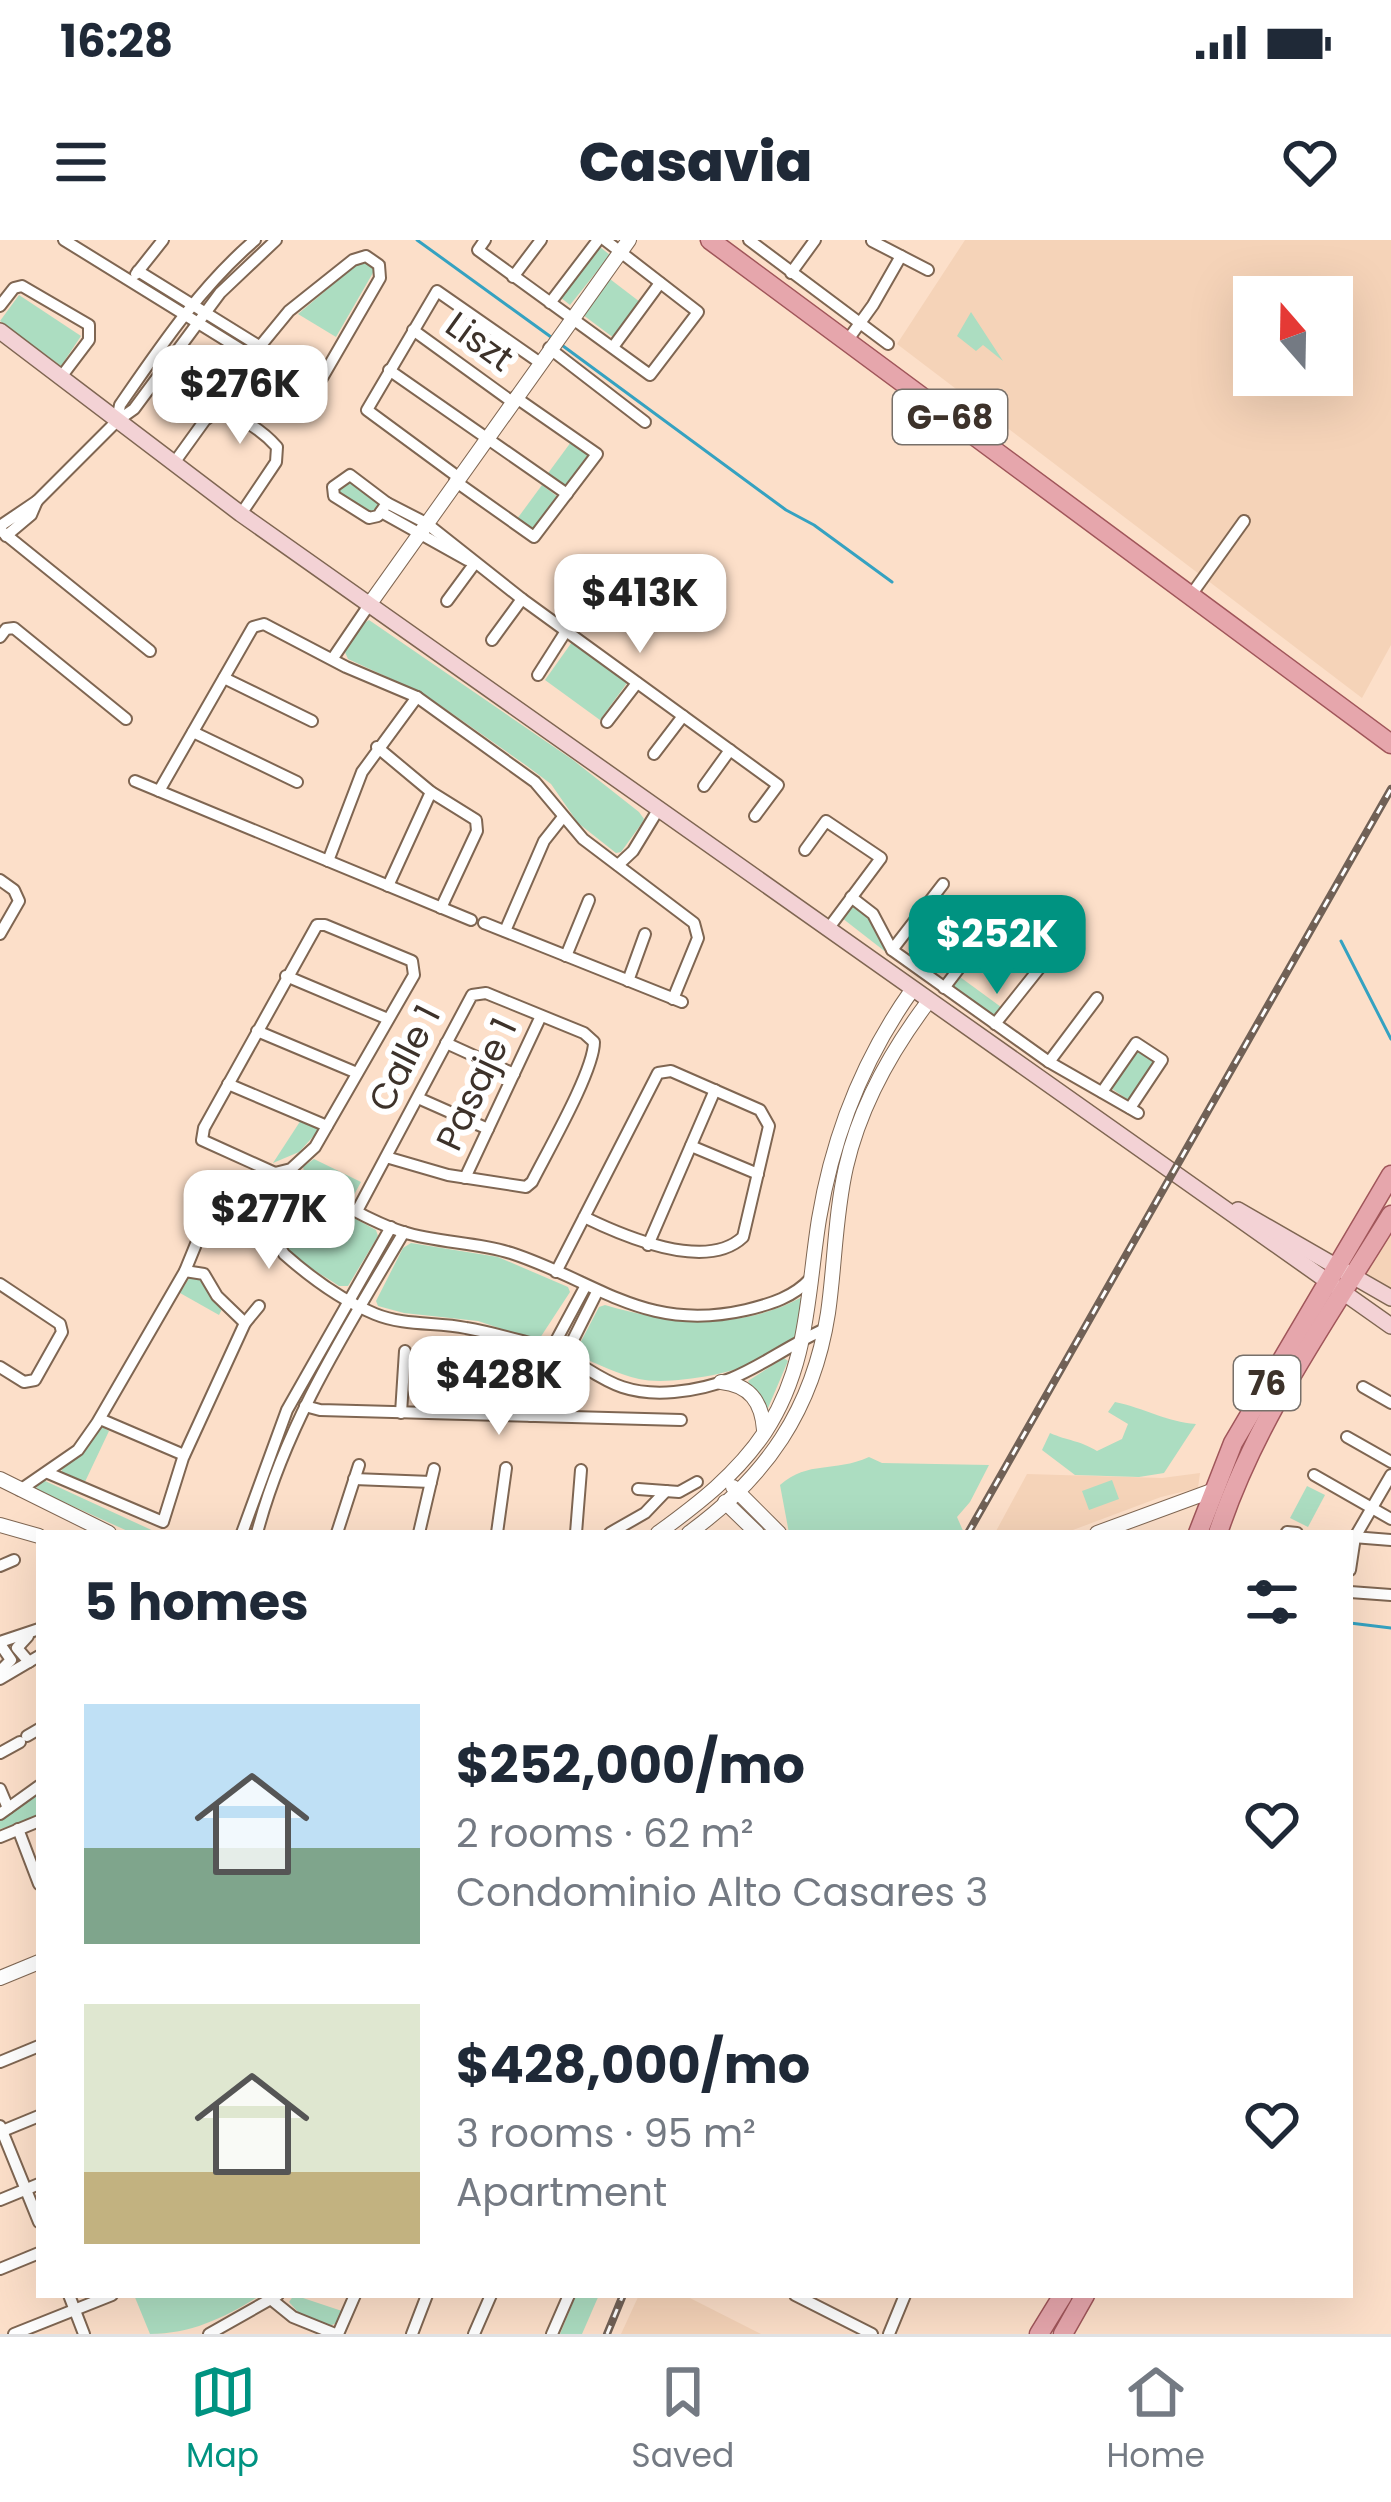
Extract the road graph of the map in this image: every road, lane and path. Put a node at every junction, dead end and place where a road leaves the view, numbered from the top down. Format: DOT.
graph roads {
  1 [pos="64,240"];
  2 [pos="163,240"];
  3 [pos="255,240"];
  4 [pos="276,240"];
  5 [pos="541,240"];
  6 [pos="602,240"];
  7 [pos="710,240"];
  8 [pos="748,240"];
  9 [pos="815,240"];
  10 [pos="872,241"];
  11 [pos="482,245"];
  12 [pos="624,246"];
  13 [pos="901,256"];
  14 [pos="928,270"];
  15 [pos="791,272"];
  16 [pos="135,276"];
  17 [pos="513,277"];
  18 [pos="660,283"];
  19 [pos="550,303"];
  20 [pos="0,306"];
  21 [pos="195,314"];
  22 [pos="570,318"];
  23 [pos="860,323"];
  24 [pos="413,330"];
  25 [pos="0,331"];
  26 [pos="847,341"];
  27 [pos="888,344"];
  28 [pos="613,347"];
  29 [pos="548,348"];
  30 [pos="256,351"];
  31 [pos="539,362"];
  32 [pos="389,370"];
  33 [pos="61,377"];
  34 [pos="513,399"];
  35 [pos="117,421"];
  36 [pos="645,422"];
  37 [pos="486,440"];
  38 [pos="174,463"];
  39 [pos="457,479"];
  40 [pos="567,494"];
  41 [pos="384,507"];
  42 [pos="241,514"];
  43 [pos="1244,521"];
  44 [pos="422,528"];
  45 [pos="1,531"];
  46 [pos="476,563"];
  47 [pos="1190,595"];
  48 [pos="522,599"];
  49 [pos="447,602"];
  50 [pos="369,605"];
  51 [pos="566,632"];
  52 [pos="0,637"];
  53 [pos="492,640"];
  54 [pos="150,651"];
  55 [pos="333,658"];
  56 [pos="538,674"];
  57 [pos="224,678"];
  58 [pos="637,682"];
  59 [pos="417,697"];
  60 [pos="682,716"];
  61 [pos="126,719"];
  62 [pos="312,721"];
  63 [pos="608,722"];
  64 [pos="193,732"];
  65 [pos="1391,744"];
  66 [pos="377,747"];
  67 [pos="730,750"];
  68 [pos="654,754"];
  69 [pos="135,781"];
  70 [pos="297,782"];
  71 [pos="704,786"];
  72 [pos="159,791"];
  73 [pos="431,792"];
  74 [pos="658,810"];
  75 [pos="755,816"];
  76 [pos="563,817"];
  77 [pos="805,850"];
  78 [pos="328,861"];
  79 [pos="618,865"];
  80 [pos="0,880"];
  81 [pos="943,884"];
  82 [pos="388,886"];
  83 [pos="851,897"];
  84 [pos="589,900"];
  85 [pos="441,908"];
  86 [pos="994,921"];
  87 [pos="828,928"];
  88 [pos="505,931"];
  89 [pos="0,934"];
  90 [pos="645,934"];
  91 [pos="892,950"];
  92 [pos="566,956"];
  93 [pos="1042,965"];
  94 [pos="286,976"];
  95 [pos="628,981"];
  96 [pos="944,988"];
  97 [pos="912,990"];
  98 [pos="1096,998"];
  99 [pos="928,1002"];
  100 [pos="541,1016"];
  101 [pos="388,1019"];
  102 [pos="995,1024"];
  103 [pos="257,1030"];
  104 [pos="446,1043"];
  105 [pos="1049,1062"];
  106 [pos="357,1072"];
  107 [pos="514,1074"];
  108 [pos="227,1084"];
  109 [pos="715,1090"];
  110 [pos="1102,1093"];
  111 [pos="853,1096"];
  112 [pos="418,1098"];
  113 [pos="868,1102"];
  114 [pos="327,1126"];
  115 [pos="488,1129"];
  116 [pos="691,1147"];
  117 [pos="386,1157"];
  118 [pos="294,1167"];
  119 [pos="829,1169"];
  120 [pos="845,1173"];
  121 [pos="758,1174"];
  122 [pos="1391,1175"];
  123 [pos="466,1178"];
  124 [pos="302,1192"];
  125 [pos="357,1211"];
  126 [pos="1391,1215"];
  127 [pos="584,1217"];
  128 [pos="203,1227"];
  129 [pos="397,1230"];
  130 [pos="648,1245"];
  131 [pos="185,1271"];
  132 [pos="556,1272"];
  133 [pos="813,1275"];
  134 [pos="1340,1279"];
  135 [pos="0,1284"];
  136 [pos="591,1290"];
  137 [pos="1391,1298"];
  138 [pos="354,1304"];
  139 [pos="259,1306"];
  140 [pos="245,1323"];
  141 [pos="1391,1326"];
  142 [pos="825,1329"];
  143 [pos="805,1338"];
  144 [pos="405,1351"];
  145 [pos="551,1351"];
  146 [pos="564,1358"];
  147 [pos="467,1360"];
  148 [pos="0,1367"];
  149 [pos="532,1378"];
  150 [pos="721,1382"];
  151 [pos="1363,1388"];
  152 [pos="1391,1403"];
  153 [pos="305,1406"];
  154 [pos="401,1412"];
  155 [pos="466,1414"];
  156 [pos="531,1416"];
  157 [pos="100,1419"];
  158 [pos="681,1420"];
  159 [pos="765,1432"];
  160 [pos="1347,1437"];
  161 [pos="270,1448"];
  162 [pos="283,1454"];
  163 [pos="184,1455"];
  164 [pos="1391,1462"];
  165 [pos="359,1465"];
  166 [pos="506,1468"];
  167 [pos="581,1470"];
  168 [pos="48,1473"];
  169 [pos="1314,1475"];
  170 [pos="1391,1475"];
  171 [pos="0,1479"];
  172 [pos="354,1479"];
  173 [pos="725,1480"];
  174 [pos="697,1483"];
  175 [pos="638,1490"];
  176 [pos="1214,1490"];
  177 [pos="19,1491"];
  178 [pos="666,1491"];
  179 [pos="711,1492"];
  180 [pos="740,1493"];
  181 [pos="728,1505"];
  182 [pos="1372,1508"];
  183 [pos="1391,1519"];
  184 [pos="0,1525"];
  185 [pos="102,1530"];
  186 [pos="243,1530"];
  187 [pos="258,1530"];
  188 [pos="338,1530"];
  189 [pos="420,1530"];
  190 [pos="496,1530"];
  191 [pos="576,1530"];
  192 [pos="616,1530"];
  193 [pos="663,1530"];
  194 [pos="692,1530"];
  195 [pos="754,1530"];
  196 [pos="775,1530"];
  197 [pos="1105,1530"];
  198 [pos="1199,1530"];
  199 [pos="1219,1530"];
  200 [pos="36,1535"];
  201 [pos="1353,1536"];
  202 [pos="1353,1537"];
  203 [pos="1391,1540"];
  204 [pos="14,1560"];
  205 [pos="0,1566"];
  206 [pos="1353,1592"];
  207 [pos="1391,1595"];
  208 [pos="34,1631"];
  209 [pos="0,1643"];
  210 [pos="34,1659"];
  211 [pos="0,1675"];
  212 [pos="36,1731"];
  213 [pos="0,1753"];
  214 [pos="36,1788"];
  215 [pos="0,1789"];
  216 [pos="4,1811"];
  217 [pos="36,1822"];
  218 [pos="18,1829"];
  219 [pos="0,1837"];
  220 [pos="36,1876"];
  221 [pos="36,1963"];
  222 [pos="0,1978"];
  223 [pos="36,2047"];
  224 [pos="0,2062"];
  225 [pos="36,2117"];
  226 [pos="1,2130"];
  227 [pos="36,2185"];
  228 [pos="26,2189"];
  229 [pos="0,2200"];
  230 [pos="36,2214"];
  231 [pos="36,2254"];
  232 [pos="0,2269"];
  233 [pos="70,2298"];
  234 [pos="104,2298"];
  235 [pos="275,2298"];
  236 [pos="354,2298"];
  237 [pos="426,2298"];
  238 [pos="490,2298"];
  239 [pos="567,2298"];
  240 [pos="801,2298"];
  241 [pos="904,2298"];
  242 [pos="1061,2298"];
  243 [pos="1083,2298"];
  244 [pos="74,2309"];
  245 [pos="14,2334"];
  246 [pos="84,2334"];
  247 [pos="209,2334"];
  248 [pos="336,2334"];
  249 [pos="412,2334"];
  250 [pos="474,2334"];
  251 [pos="552,2334"];
  252 [pos="872,2334"];
  253 [pos="889,2334"];
  254 [pos="1039,2334"];
  255 [pos="1063,2334"];
  1 -- 16 [label="street"];
  2 -- 16 [label="street"];
  3 -- 21 [label="street"];
  4 -- 21 [label="street"];
  5 -- 17 [label="street"];
  6 -- 12 [label="street"];
  6 -- 19 [label="street"];
  7 -- 26 [label="main road, G-68"];
  8 -- 15 [label="street"];
  9 -- 15 [label="street"];
  10 -- 13 [label="street"];
  11 -- 17 [label="street"];
  12 -- 18 [label="street"];
  12 -- 22 [label="street"];
  13 -- 14 [label="street"];
  13 -- 23 [label="street"];
  15 -- 23 [label="street"];
  16 -- 21 [label="street"];
  17 -- 19 [label="street"];
  18 -- 28 [label="street"];
  18 -- 28 [label="street"];
  19 -- 22 [label="street"];
  20 -- 33 [label="street"];
  21 -- 30 [label="street"];
  21 -- 35 [label="street"];
  22 -- 28 [label="street"];
  22 -- 29 [label="street"];
  23 -- 26 [label="street"];
  23 -- 27 [label="street"];
  24 -- 31 [label="street"];
  24 -- 32 [label="street"];
  24 -- 34 [label="street, Liszt"];
  25 -- 33 [label="main road"];
  26 -- 47 [label="main road, G-68"];
  29 -- 31 [label="street"];
  29 -- 36 [label="street"];
  30 -- 30 [label="street"];
  31 -- 34 [label="street"];
  32 -- 37 [label="street"];
  32 -- 39 [label="street"];
  33 -- 35 [label="main road"];
  34 -- 37 [label="street"];
  34 -- 40 [label="street, Liszt"];
  35 -- 38 [label="main road"];
  35 -- 45 [label="street"];
  37 -- 39 [label="street"];
  37 -- 40 [label="street"];
  38 -- 42 [label="main road"];
  38 -- 42 [label="street"];
  39 -- 40 [label="street"];
  39 -- 44 [label="street"];
  41 -- 41 [label="street"];
  41 -- 44 [label="street"];
  42 -- 50 [label="main road"];
  43 -- 47 [label="street"];
  44 -- 46 [label="street"];
  44 -- 50 [label="street"];
  45 -- 54 [label="street"];
  46 -- 48 [label="street"];
  46 -- 49 [label="street"];
  47 -- 65 [label="main road, G-68"];
  48 -- 51 [label="street"];
  48 -- 53 [label="street"];
  50 -- 55 [label="street"];
  50 -- 74 [label="main road"];
  51 -- 56 [label="street"];
  51 -- 58 [label="street"];
  52 -- 61 [label="street"];
  55 -- 57 [label="street"];
  55 -- 59 [label="street"];
  57 -- 62 [label="street"];
  57 -- 64 [label="street"];
  58 -- 60 [label="street"];
  58 -- 63 [label="street"];
  59 -- 66 [label="street"];
  59 -- 76 [label="street"];
  60 -- 67 [label="street"];
  60 -- 68 [label="street"];
  64 -- 70 [label="street"];
  64 -- 72 [label="street"];
  66 -- 73 [label="street"];
  66 -- 78 [label="street"];
  67 -- 71 [label="street"];
  67 -- 75 [label="street"];
  69 -- 72 [label="street"];
  72 -- 78 [label="street"];
  73 -- 82 [label="street"];
  73 -- 85 [label="street"];
  74 -- 79 [label="street"];
  74 -- 87 [label="main road"];
  76 -- 79 [label="street"];
  76 -- 88 [label="street"];
  77 -- 83 [label="street"];
  78 -- 82 [label="street"];
  79 -- 95 [label="street"];
  80 -- 89 [label="street"];
  81 -- 91 [label="street"];
  82 -- 85 [label="street"];
  83 -- 87 [label="street"];
  83 -- 91 [label="street"];
  84 -- 92 [label="street"];
  85 -- 88 [label="street"];
  86 -- 96 [label="street"];
  87 -- 97 [label="main road"];
  88 -- 92 [label="street"];
  90 -- 95 [label="street"];
  91 -- 96 [label="street"];
  92 -- 95 [label="street"];
  93 -- 102 [label="street"];
  94 -- 101 [label="street"];
  94 -- 101 [label="street"];
  94 -- 103 [label="street"];
  96 -- 102 [label="street"];
  97 -- 99 [label="main road"];
  97 -- 111 [label="street"];
  98 -- 105 [label="street"];
  99 -- 113 [label="street"];
  99 -- 134 [label="main road"];
  100 -- 104 [label="street, Calle 1"];
  100 -- 107 [label="street, Pasaje 1"];
  100 -- 123 [label="street, Calle 1"];
  101 -- 106 [label="street"];
  102 -- 105 [label="street"];
  103 -- 106 [label="street"];
  103 -- 108 [label="street"];
  104 -- 107 [label="street"];
  104 -- 112 [label="street, Calle 1"];
  105 -- 110 [label="street"];
  106 -- 114 [label="street"];
  107 -- 115 [label="street, Pasaje 1"];
  108 -- 114 [label="street"];
  108 -- 118 [label="street"];
  109 -- 116 [label="street"];
  109 -- 121 [label="street"];
  109 -- 127 [label="street"];
  110 -- 110 [label="street"];
  111 -- 113 [label="street"];
  111 -- 119 [label="street"];
  112 -- 115 [label="street"];
  112 -- 117 [label="street, Calle 1"];
  113 -- 120 [label="street"];
  114 -- 118 [label="street"];
  115 -- 123 [label="street, Pasaje 1"];
  116 -- 121 [label="street"];
  116 -- 130 [label="street"];
  117 -- 123 [label="street, Calle 1"];
  117 -- 125 [label="street, Calle 1"];
  118 -- 124 [label="street"];
  119 -- 120 [label="street"];
  119 -- 133 [label="street"];
  120 -- 142 [label="street"];
  121 -- 130 [label="street"];
  122 -- 134 [label="main road, 76"];
  124 -- 125 [label="street"];
  124 -- 138 [label="street"];
  125 -- 129 [label="street"];
  126 -- 134 [label="main road, 76"];
  127 -- 130 [label="street"];
  127 -- 132 [label="street"];
  128 -- 131 [label="street"];
  129 -- 132 [label="street"];
  129 -- 138 [label="street"];
  131 -- 140 [label="street"];
  131 -- 157 [label="street"];
  132 -- 136 [label="street"];
  133 -- 136 [label="street"];
  133 -- 143 [label="street"];
  134 -- 137 [label="main road"];
  134 -- 141 [label="main road"];
  134 -- 176 [label="main road, 76"];
  134 -- 199 [label="main road, 76"];
  135 -- 148 [label="street"];
  136 -- 145 [label="street"];
  136 -- 146 [label="street"];
  138 -- 145 [label="street"];
  138 -- 153 [label="street"];
  138 -- 161 [label="street"];
  139 -- 140 [label="street"];
  140 -- 163 [label="street"];
  142 -- 143 [label="street"];
  142 -- 180 [label="street"];
  143 -- 150 [label="street"];
  143 -- 159 [label="street"];
  144 -- 154 [label="street"];
  145 -- 146 [label="street"];
  146 -- 150 [label="street"];
  147 -- 155 [label="street"];
  149 -- 156 [label="street"];
  150 -- 159 [label="street"];
  151 -- 152 [label="street"];
  153 -- 154 [label="street"];
  153 -- 162 [label="street"];
  154 -- 155 [label="street"];
  155 -- 156 [label="street"];
  156 -- 158 [label="street"];
  157 -- 163 [label="street"];
  157 -- 168 [label="street"];
  159 -- 173 [label="street"];
  160 -- 164 [label="street"];
  161 -- 162 [label="street"];
  161 -- 186 [label="street"];
  162 -- 187 [label="street"];
  163 -- 168 [label="street"];
  165 -- 172 [label="street"];
  166 -- 190 [label="street"];
  167 -- 191 [label="street"];
  168 -- 177 [label="street"];
  169 -- 182 [label="street"];
  170 -- 182 [label="street"];
  171 -- 177 [label="street"];
  172 -- 188 [label="street"];
  172 -- 189 [label="street"];
  173 -- 179 [label="street"];
  173 -- 180 [label="street"];
  174 -- 178 [label="street"];
  175 -- 178 [label="street"];
  176 -- 197 [label="street"];
  176 -- 198 [label="main road, 76"];
  177 -- 185 [label="street"];
  178 -- 192 [label="street"];
  179 -- 181 [label="street"];
  179 -- 193 [label="street"];
  180 -- 181 [label="street"];
  180 -- 196 [label="street"];
  181 -- 194 [label="street"];
  181 -- 195 [label="street"];
  182 -- 183 [label="street"];
  182 -- 201 [label="street"];
  184 -- 200 [label="street"];
  202 -- 203 [label="street"];
  204 -- 205 [label="street"];
  206 -- 207 [label="street"];
  208 -- 209 [label="street"];
  208 -- 210 [label="street"];
  209 -- 211 [label="street"];
  210 -- 211 [label="street"];
  212 -- 213 [label="street"];
  214 -- 216 [label="street"];
  215 -- 216 [label="street"];
  217 -- 218 [label="street"];
  218 -- 219 [label="street"];
  218 -- 220 [label="street"];
  221 -- 222 [label="street"];
  223 -- 224 [label="street"];
  225 -- 226 [label="street"];
  226 -- 228 [label="street"];
  227 -- 228 [label="street"];
  228 -- 229 [label="street"];
  228 -- 230 [label="street"];
  231 -- 232 [label="street"];
  233 -- 244 [label="street"];
  234 -- 244 [label="street"];
  235 -- 247 [label="street"];
  235 -- 248 [label="street"];
  236 -- 248 [label="street"];
  237 -- 249 [label="street"];
  238 -- 250 [label="street"];
  239 -- 251 [label="street"];
  240 -- 252 [label="street"];
  241 -- 253 [label="street"];
  242 -- 254 [label="main road"];
  243 -- 255 [label="main road"];
  244 -- 245 [label="street"];
  244 -- 246 [label="street"];
}
